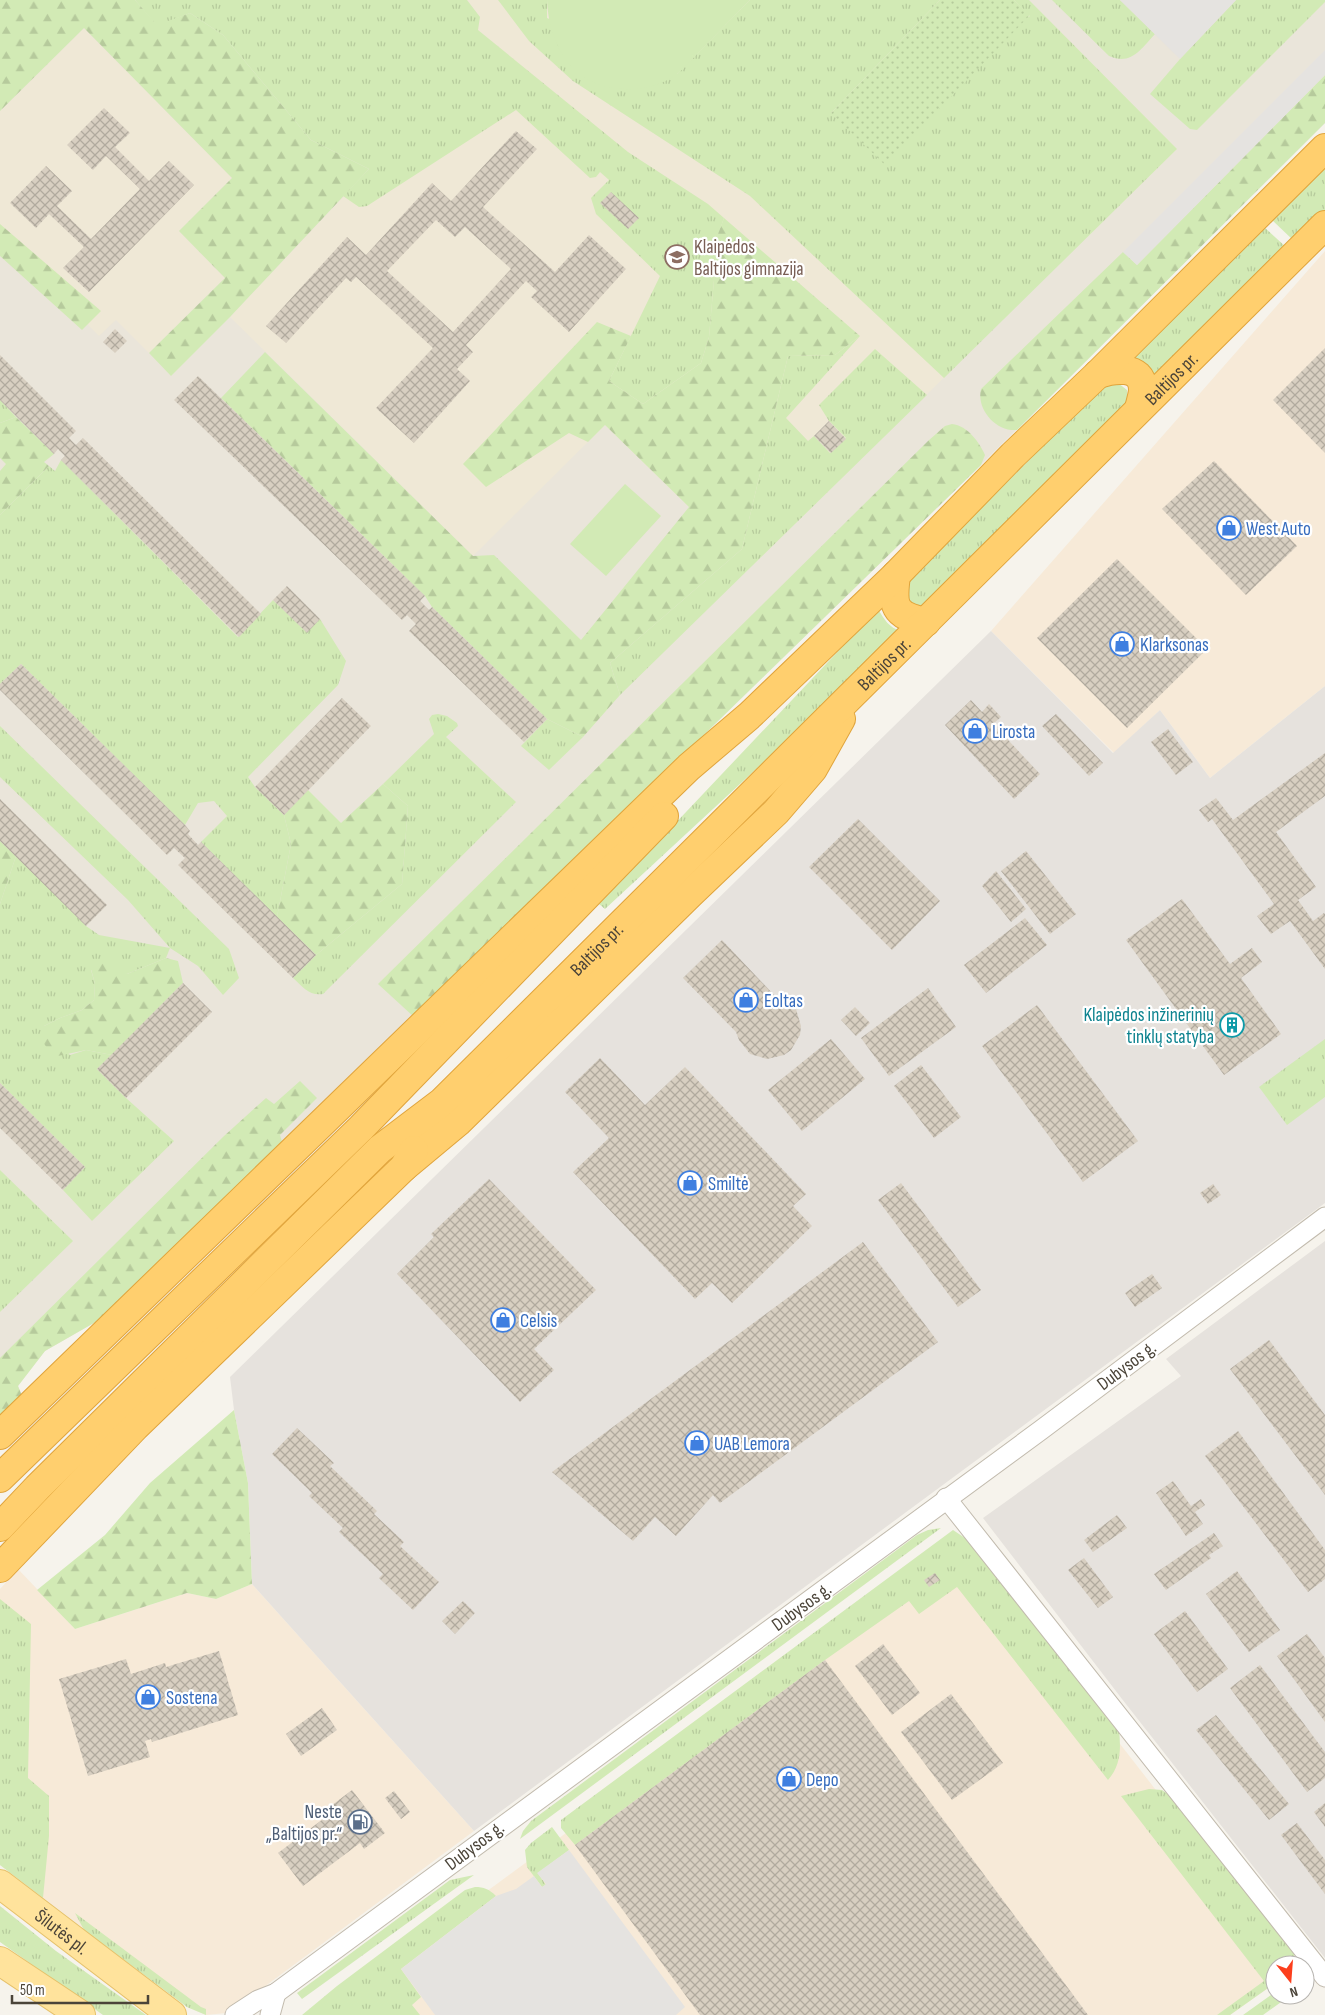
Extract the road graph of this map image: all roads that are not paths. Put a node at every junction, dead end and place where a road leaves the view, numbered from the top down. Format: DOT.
graph roads {
  1 [pos="1325,148"];
  2 [pos="1325,224"];
  3 [pos="1098,374"];
  4 [pos="1139,409"];
  5 [pos="896,575"];
  6 [pos="926,622"];
  7 [pos="856,690"];
  8 [pos="749,716"];
  9 [pos="442,1102"];
  10 [pos="404,1167"];
  11 [pos="1325,1217"];
  12 [pos="0,1435"];
  13 [pos="7,1471"];
  14 [pos="946,1498"];
  15 [pos="0,1527"];
  16 [pos="0,1568"];
  17 [pos="0,1884"];
  18 [pos="0,1961"];
  19 [pos="1325,1977"];
  20 [pos="276,1993"];
  21 [pos="81,2015"];
  22 [pos="172,2015"];
  23 [pos="235,2015"];
  24 [pos="270,2015"];
  1 -- 3 [label="highway"];
  2 -- 4 [label="highway, Baltijos pr."];
  3 -- 4 [label="highway"];
  3 -- 5 [label="highway"];
  4 -- 6 [label="highway, Baltijos pr."];
  5 -- 6 [label="highway"];
  5 -- 8 [label="highway"];
  6 -- 7 [label="highway, Baltijos pr."];
  7 -- 9 [label="highway, Baltijos pr."];
  7 -- 10 [label="highway"];
  8 -- 12 [label="highway"];
  8 -- 13 [label="highway"];
  9 -- 10 [label="highway"];
  9 -- 15 [label="highway"];
  10 -- 16 [label="highway"];
  11 -- 14 [label="street, Dubysos g."];
  14 -- 19 [label="street"];
  14 -- 20 [label="street, Dubysos g."];
  17 -- 22 [label="main road, Šilutės pl."];
  18 -- 21 [label="main road"];
  20 -- 23 [label="street, Dubysos g."];
  20 -- 24 [label="street"];
}
